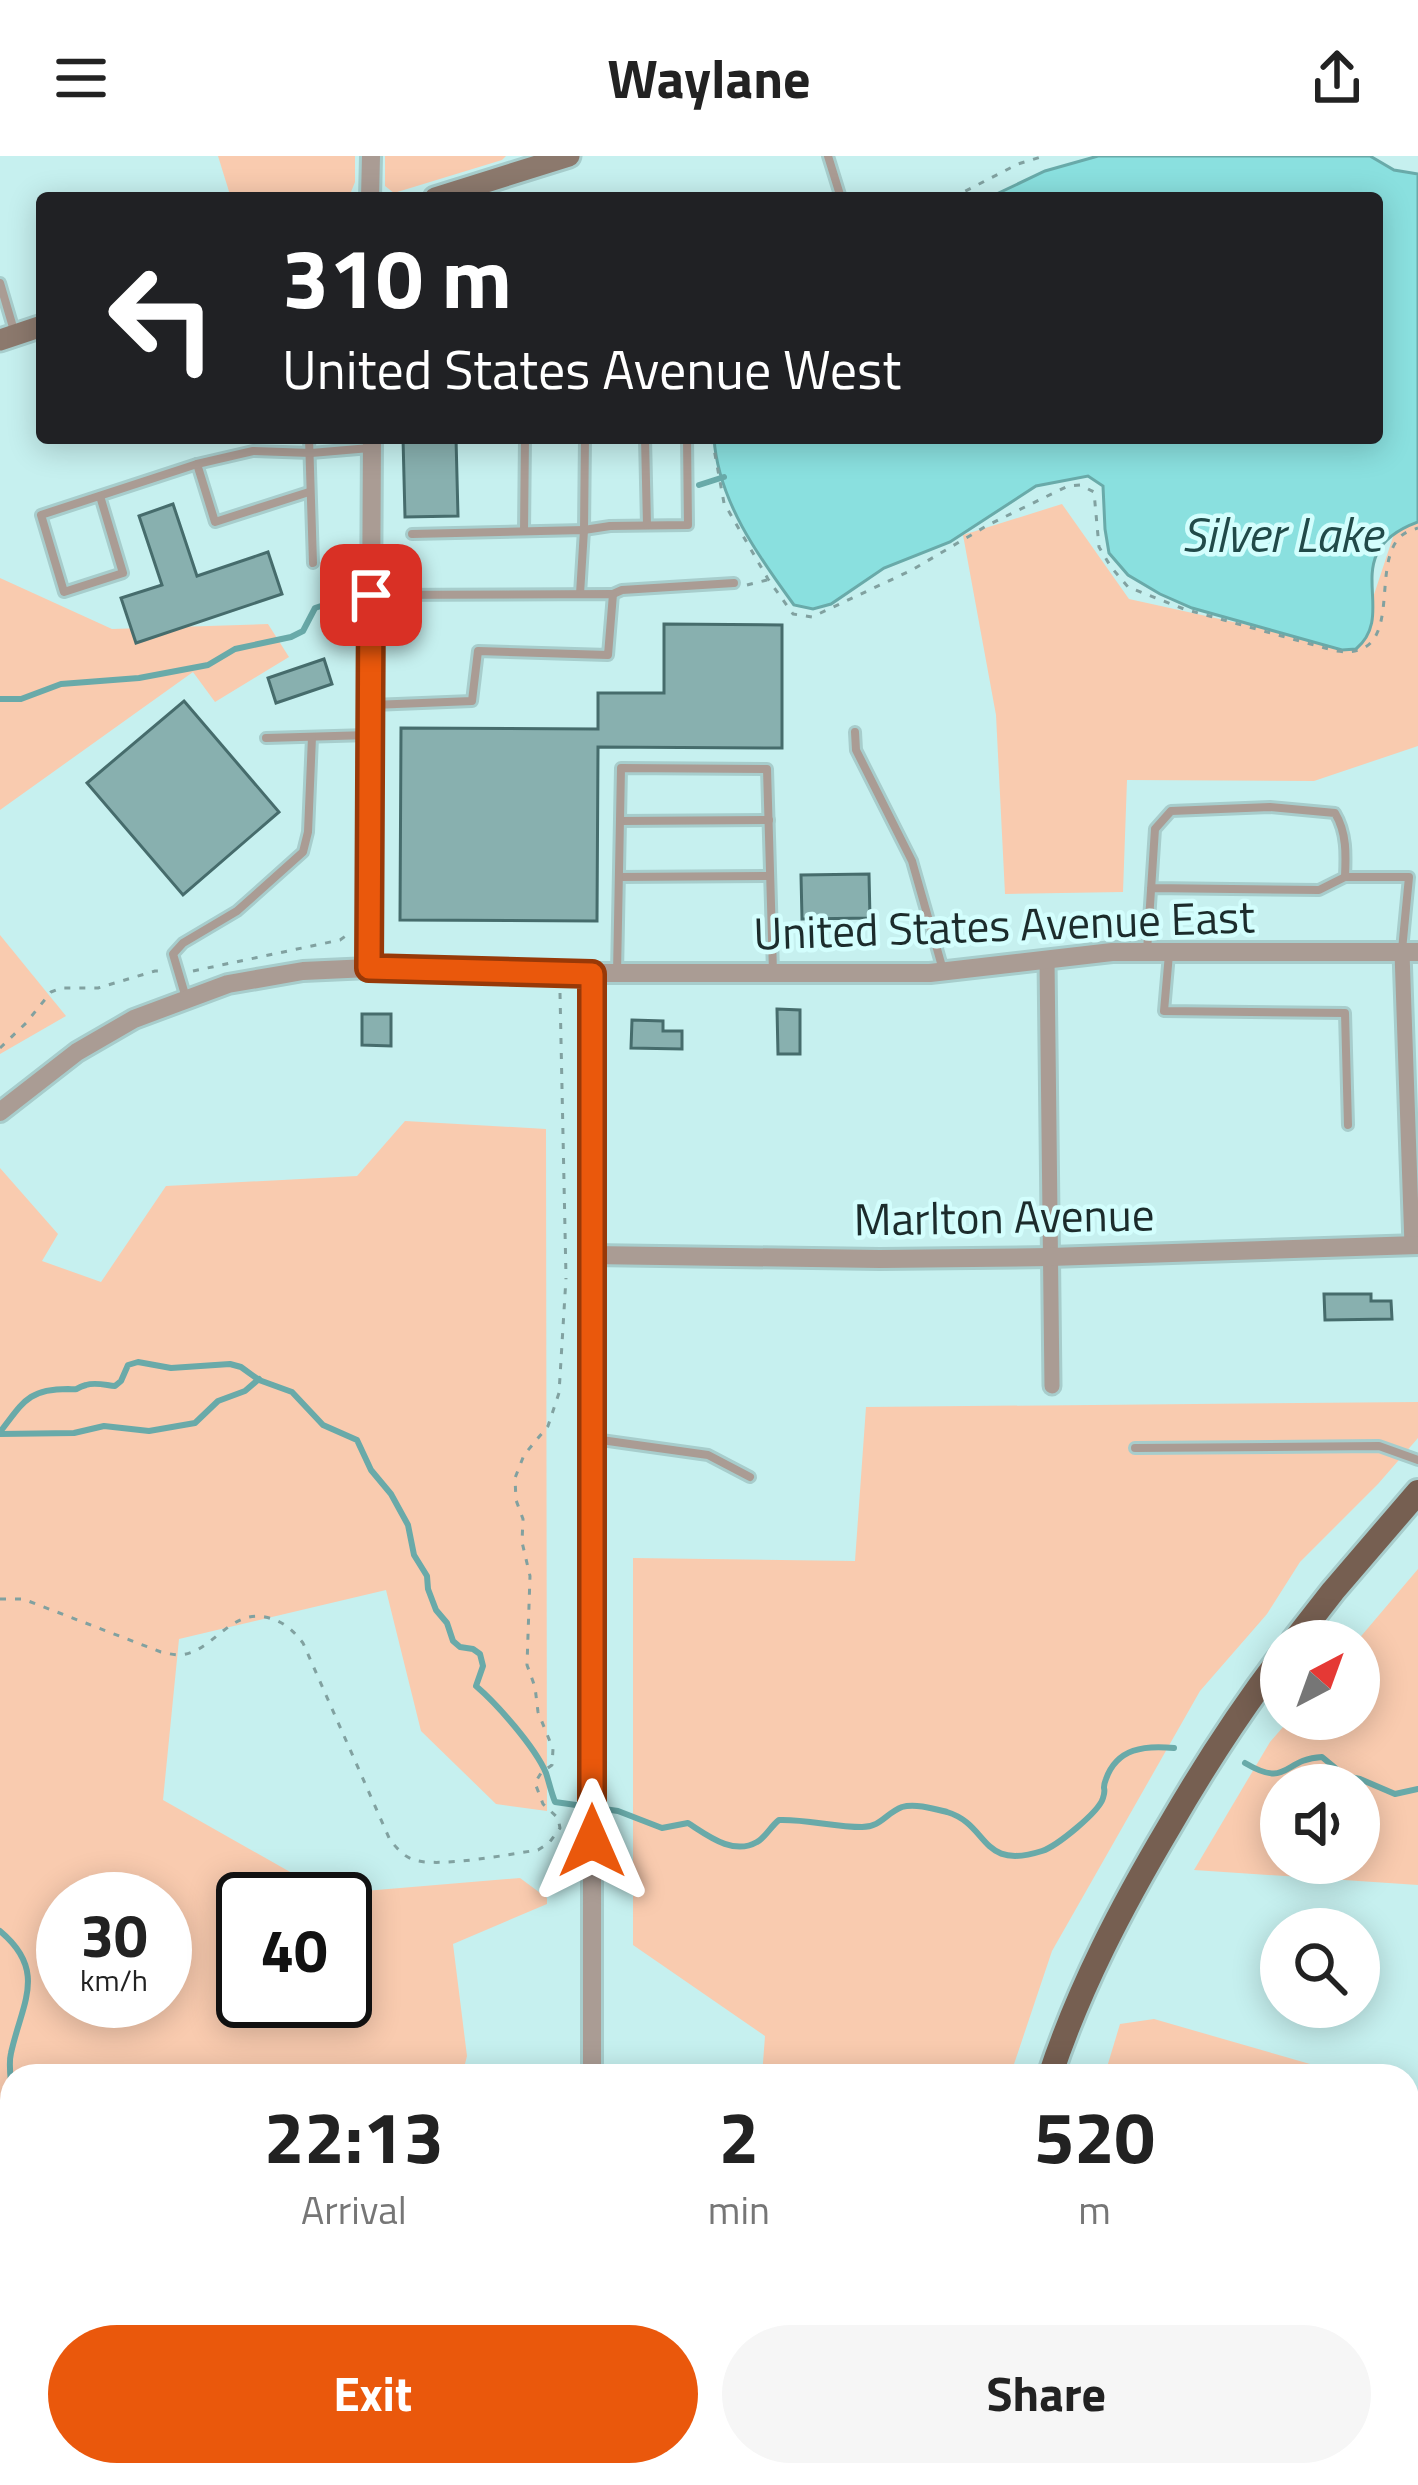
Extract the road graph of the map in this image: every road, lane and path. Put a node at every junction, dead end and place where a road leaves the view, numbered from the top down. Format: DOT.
graph roads {
  1 [pos="370,156"];
  2 [pos="828,156"];
  3 [pos="1044,156"];
  4 [pos="555,158"];
  5 [pos="370,192"];
  6 [pos="453,192"];
  7 [pos="839,192"];
  8 [pos="964,192"];
  9 [pos="0,283"];
  10 [pos="8,338"];
  11 [pos="251,444"];
  12 [pos="310,444"];
  13 [pos="366,444"];
  14 [pos="372,444"];
  15 [pos="525,444"];
  16 [pos="585,444"];
  17 [pos="645,444"];
  18 [pos="688,444"];
  19 [pos="713,444"];
  20 [pos="253,452"];
  21 [pos="311,453"];
  22 [pos="196,464"];
  23 [pos="309,492"];
  24 [pos="100,496"];
  25 [pos="647,525"];
  26 [pos="1418,528"];
  27 [pos="584,530"];
  28 [pos="524,531"];
  29 [pos="412,534"];
  30 [pos="313,563"];
  31 [pos="768,579"];
  32 [pos="736,585"];
  33 [pos="580,594"];
  34 [pos="613,594"];
  35 [pos="371,595"];
  36 [pos="370,705"];
  37 [pos="854,731"];
  38 [pos="370,735"];
  39 [pos="312,736"];
  40 [pos="266,738"];
  41 [pos="769,820"];
  42 [pos="620,821"];
  43 [pos="769,876"];
  44 [pos="1346,877"];
  45 [pos="1413,877"];
  46 [pos="619,878"];
  47 [pos="1151,888"];
  48 [pos="1147,952"];
  49 [pos="1169,952"];
  50 [pos="1410,952"];
  51 [pos="1047,960"];
  52 [pos="369,968"];
  53 [pos="944,971"];
  54 [pos="559,973"];
  55 [pos="617,973"];
  56 [pos="773,973"];
  57 [pos="592,974"];
  58 [pos="186,998"];
  59 [pos="1411,1028"];
  60 [pos="0,1112"];
  61 [pos="1348,1125"];
  62 [pos="1413,1126"];
  63 [pos="1414,1169"];
  64 [pos="1415,1245"];
  65 [pos="591,1255"];
  66 [pos="1050,1257"];
  67 [pos="566,1278"];
  68 [pos="591,1279"];
  69 [pos="1052,1385"];
  70 [pos="592,1439"];
  71 [pos="1135,1448"];
  72 [pos="1418,1460"];
  73 [pos="750,1478"];
  74 [pos="1418,1492"];
  75 [pos="0,1598"];
  76 [pos="1310,1620"];
  77 [pos="1260,1688"];
  78 [pos="592,2064"];
  79 [pos="1055,2064"];
  1 -- 5 [label="street"];
  2 -- 7 [label="lane"];
  3 -- 8 [label="path"];
  4 -- 6 [label="main road"];
  9 -- 10 [label="lane"];
  11 -- 20 [label="lane"];
  12 -- 21 [label="lane"];
  13 -- 21 [label="lane"];
  14 -- 35 [label="street"];
  15 -- 28 [label="lane"];
  16 -- 27 [label="lane"];
  17 -- 25 [label="lane"];
  18 -- 25 [label="lane"];
  19 -- 31 [label="path"];
  20 -- 21 [label="lane"];
  20 -- 22 [label="lane"];
  21 -- 23 [label="lane"];
  22 -- 23 [label="lane"];
  22 -- 24 [label="lane"];
  23 -- 30 [label="lane"];
  24 -- 24 [label="lane"];
  25 -- 27 [label="lane"];
  26 -- 31 [label="path"];
  27 -- 28 [label="lane"];
  27 -- 33 [label="lane"];
  28 -- 29 [label="lane"];
  31 -- 32 [label="path"];
  32 -- 34 [label="lane"];
  33 -- 34 [label="lane"];
  33 -- 35 [label="lane"];
  34 -- 36 [label="lane"];
  35 -- 36 [label="street"];
  36 -- 38 [label="street"];
  37 -- 53 [label="lane"];
  38 -- 39 [label="lane"];
  38 -- 52 [label="street"];
  39 -- 40 [label="lane"];
  39 -- 58 [label="lane"];
  41 -- 42 [label="lane"];
  41 -- 42 [label="lane"];
  41 -- 43 [label="lane"];
  42 -- 46 [label="lane"];
  43 -- 46 [label="lane"];
  43 -- 56 [label="lane"];
  44 -- 45 [label="lane"];
  44 -- 47 [label="lane"];
  44 -- 47 [label="lane"];
  45 -- 50 [label="lane"];
  46 -- 55 [label="lane"];
  47 -- 48 [label="lane"];
  48 -- 49 [label="street, United States Avenue East"];
  48 -- 51 [label="street, United States Avenue East"];
  49 -- 50 [label="street, United States Avenue East"];
  49 -- 61 [label="lane"];
  50 -- 59 [label="street"];
  51 -- 53 [label="street, United States Avenue East"];
  51 -- 66 [label="street"];
  52 -- 54 [label="street, United States Avenue East"];
  52 -- 58 [label="street, United States Avenue East"];
  53 -- 56 [label="street, United States Avenue East"];
  54 -- 57 [label="street, United States Avenue East"];
  54 -- 67 [label="path"];
  55 -- 56 [label="street, United States Avenue East"];
  55 -- 57 [label="street, United States Avenue East"];
  57 -- 65 [label="street"];
  58 -- 60 [label="street, United States Avenue East"];
  59 -- 62 [label="street"];
  62 -- 63 [label="street"];
  63 -- 64 [label="street"];
  64 -- 66 [label="street, Marlton Avenue"];
  65 -- 66 [label="street, Marlton Avenue"];
  65 -- 68 [label="street"];
  66 -- 69 [label="street"];
  67 -- 68 [label="path"];
  67 -- 75 [label="path"];
  68 -- 70 [label="street"];
  70 -- 73 [label="lane"];
  70 -- 78 [label="street"];
  71 -- 72 [label="lane"];
  74 -- 76 [label="main road"];
  77 -- 79 [label="main road"];
}
